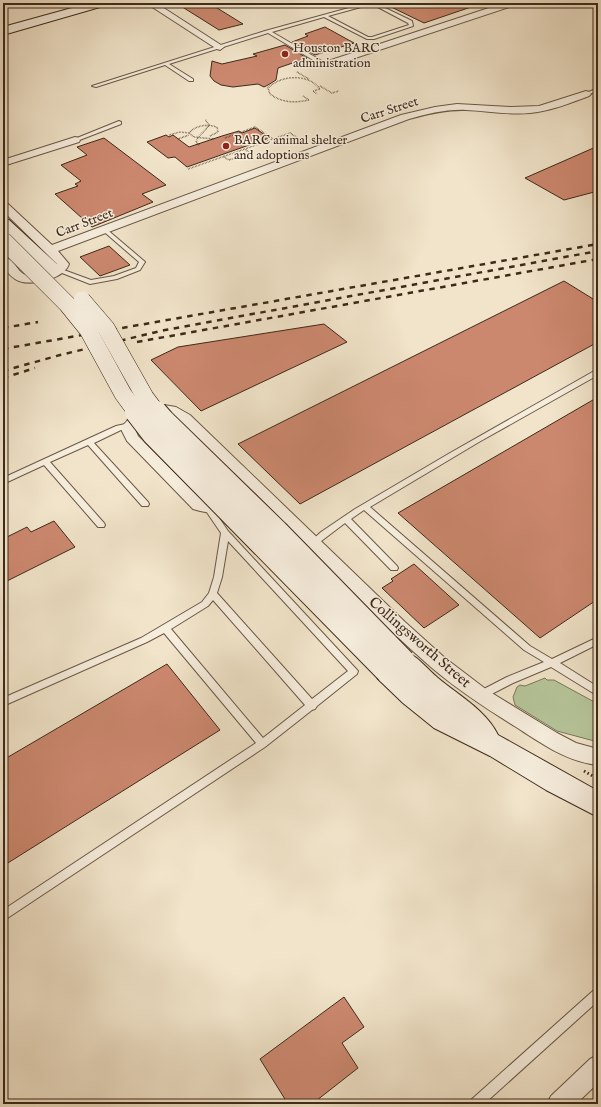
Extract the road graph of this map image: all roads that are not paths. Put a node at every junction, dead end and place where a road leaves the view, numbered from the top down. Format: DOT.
graph roads {
  1 [pos="103,3"];
  2 [pos="150,3"];
  3 [pos="512,3"];
  4 [pos="325,16"];
  5 [pos="3,31"];
  6 [pos="268,32"];
  7 [pos="220,47"];
  8 [pos="166,64"];
  9 [pos="325,64"];
  10 [pos="191,80"];
  11 [pos="94,86"];
  12 [pos="598,89"];
  13 [pos="586,94"];
  14 [pos="119,123"];
  15 [pos="76,140"];
  16 [pos="3,163"];
  17 [pos="3,205"];
  18 [pos="3,223"];
  19 [pos="104,230"];
  20 [pos="3,240"];
  21 [pos="50,250"];
  22 [pos="3,260"];
  23 [pos="59,270"];
  24 [pos="598,372"];
  25 [pos="130,425"];
  26 [pos="89,442"];
  27 [pos="46,462"];
  28 [pos="3,482"];
  29 [pos="264,495"];
  30 [pos="145,504"];
  31 [pos="365,507"];
  32 [pos="208,508"];
  33 [pos="346,519"];
  34 [pos="101,525"];
  35 [pos="225,533"];
  36 [pos="313,543"];
  37 [pos="394,568"];
  38 [pos="213,594"];
  39 [pos="165,628"];
  40 [pos="598,640"];
  41 [pos="552,663"];
  42 [pos="395,666"];
  43 [pos="598,692"];
  44 [pos="481,695"];
  45 [pos="3,702"];
  46 [pos="312,706"];
  47 [pos="262,744"];
  48 [pos="598,758"];
  49 [pos="598,805"];
  50 [pos="3,916"];
  51 [pos="598,994"];
  52 [pos="597,1071"];
  53 [pos="475,1104"];
  54 [pos="560,1104"];
  1 -- 5 [label="main road"];
  2 -- 7 [label="street"];
  3 -- 9 [label="street"];
  4 -- 4 [label="lane"];
  4 -- 6 [label="lane"];
  6 -- 7 [label="lane"];
  6 -- 9 [label="lane"];
  7 -- 8 [label="lane"];
  8 -- 10 [label="lane"];
  8 -- 11 [label="lane"];
  12 -- 13 [label="lane"];
  13 -- 19 [label="street, Carr Street"];
  14 -- 15 [label="lane"];
  15 -- 16 [label="street"];
  17 -- 21 [label="street"];
  18 -- 42 [label="main road, Collingsworth Street, bridge"];
  19 -- 21 [label="street, Carr Street"];
  19 -- 23 [label="lane"];
  20 -- 42 [label="main road, Collingsworth Street, bridge"];
  21 -- 23 [label="street"];
  22 -- 23 [label="street"];
  24 -- 31 [label="lane"];
  25 -- 26 [label="lane"];
  25 -- 29 [label="street, Collingsworth Street"];
  25 -- 32 [label="street"];
  26 -- 27 [label="lane"];
  26 -- 30 [label="lane"];
  27 -- 28 [label="lane"];
  27 -- 34 [label="lane"];
  29 -- 32 [label="street"];
  29 -- 36 [label="street, Collingsworth Street"];
  31 -- 33 [label="lane"];
  31 -- 41 [label="lane"];
  32 -- 35 [label="lane"];
  33 -- 36 [label="lane"];
  33 -- 37 [label="lane"];
  35 -- 38 [label="lane"];
  35 -- 46 [label="lane"];
  36 -- 44 [label="street, Collingsworth Street"];
  38 -- 39 [label="lane"];
  38 -- 46 [label="lane"];
  39 -- 45 [label="lane"];
  39 -- 47 [label="lane"];
  40 -- 41 [label="lane"];
  41 -- 43 [label="lane"];
  41 -- 44 [label="lane"];
  42 -- 49 [label="main road, Collingsworth Street"];
  44 -- 48 [label="street, Collingsworth Street"];
  46 -- 47 [label="lane"];
  47 -- 50 [label="lane"];
  51 -- 53 [label="lane"];
  52 -- 54 [label="street"];
}
